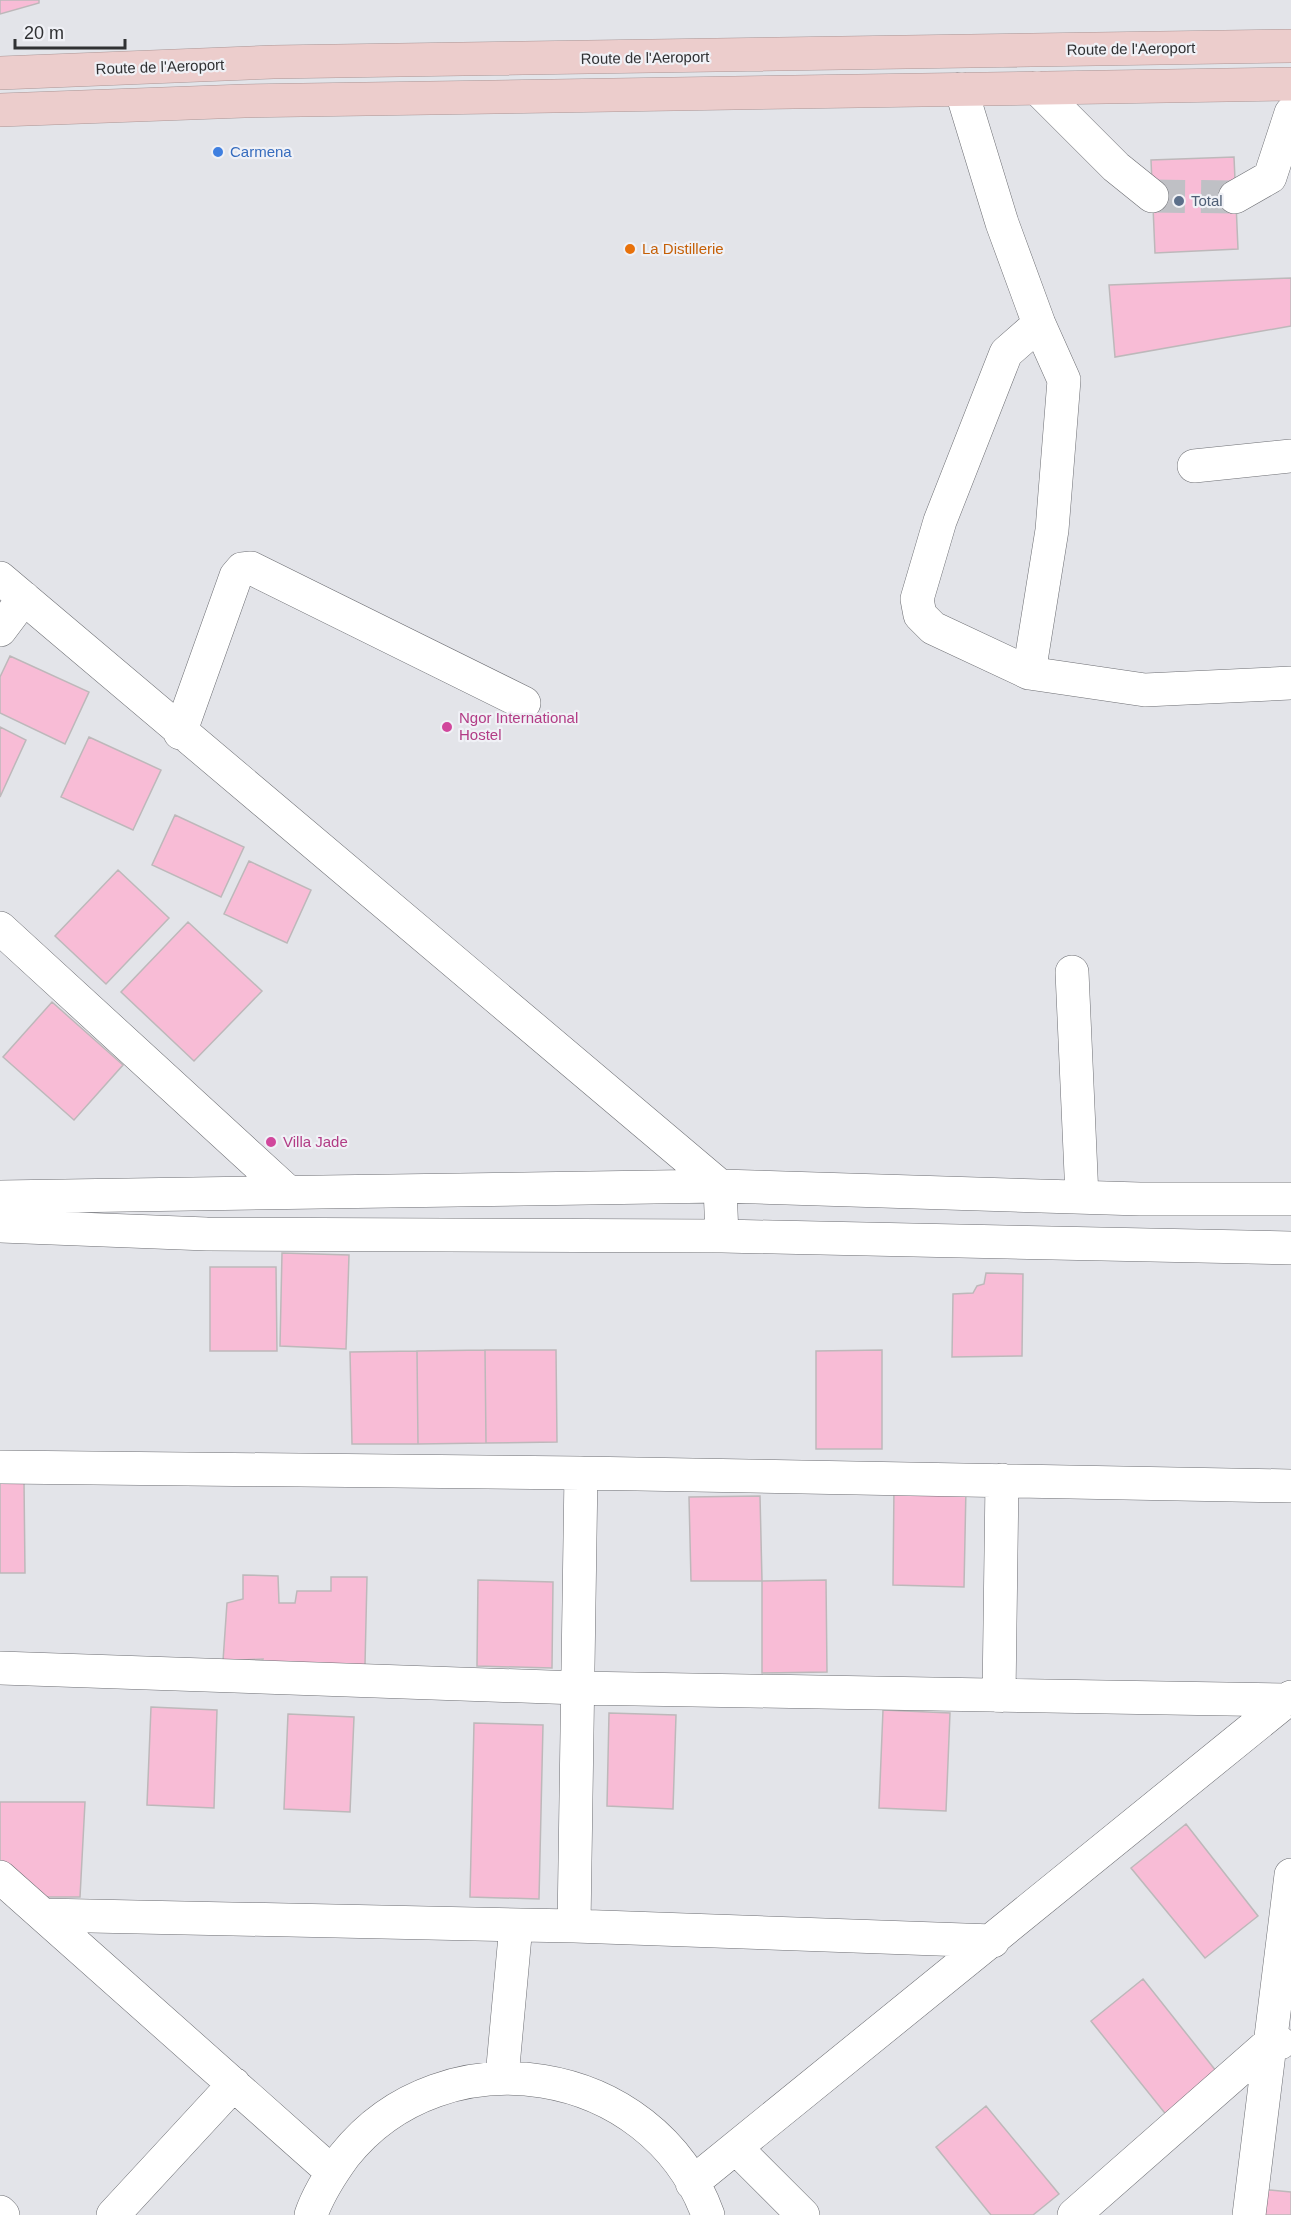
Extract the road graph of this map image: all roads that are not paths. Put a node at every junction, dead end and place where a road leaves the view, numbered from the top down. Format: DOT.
graph roads {
  1 [pos="1291,46"];
  2 [pos="0,73"];
  3 [pos="1291,84"];
  4 [pos="1037,88"];
  5 [pos="961,89"];
  6 [pos="0,110"];
  7 [pos="1291,113"];
  8 [pos="1152,196"];
  9 [pos="1235,197"];
  10 [pos="1039,324"];
  11 [pos="1291,456"];
  12 [pos="1194,466"];
  13 [pos="12,588"];
  14 [pos="0,630"];
  15 [pos="1029,673"];
  16 [pos="1291,683"];
  17 [pos="524,703"];
  18 [pos="180,733"];
  19 [pos="0,928"];
  20 [pos="1072,972"];
  21 [pos="720,1186"];
  22 [pos="287,1191"];
  23 [pos="0,1197"];
  24 [pos="1082,1197"];
  25 [pos="1291,1199"];
  26 [pos="0,1226"];
  27 [pos="722,1236"];
  28 [pos="1291,1248"];
  29 [pos="0,1467"];
  30 [pos="581,1473"];
  31 [pos="1002,1480"];
  32 [pos="1291,1486"];
  33 [pos="0,1668"];
  34 [pos="578,1688"];
  35 [pos="999,1696"];
  36 [pos="1289,1699"];
  37 [pos="1291,1875"];
  38 [pos="0,1877"];
  39 [pos="44,1915"];
  40 [pos="516,1925"];
  41 [pos="574,1926"];
  42 [pos="993,1941"];
  43 [pos="1281,2043"];
  44 [pos="502,2077"];
  45 [pos="234,2084"];
  46 [pos="736,2148"];
  47 [pos="332,2172"];
  48 [pos="692,2182"];
  49 [pos="113,2215"];
  50 [pos="310,2215"];
  51 [pos="708,2215"];
  52 [pos="803,2215"];
  53 [pos="1074,2215"];
  54 [pos="1249,2215"];
  1 -- 2 [label="highway, Route de l'Aeroport"];
  3 -- 4 [label="highway"];
  4 -- 5 [label="highway"];
  4 -- 8 [label="street"];
  5 -- 6 [label="highway"];
  5 -- 10 [label="street"];
  7 -- 9 [label="street"];
  10 -- 15 [label="street"];
  10 -- 15 [label="street"];
  11 -- 12 [label="street"];
  13 -- 14 [label="street"];
  13 -- 18 [label="street"];
  15 -- 16 [label="street"];
  17 -- 18 [label="street"];
  18 -- 21 [label="street"];
  19 -- 22 [label="street"];
  20 -- 24 [label="street"];
  21 -- 22 [label="street"];
  21 -- 24 [label="street"];
  21 -- 27 [label="street"];
  22 -- 23 [label="street"];
  24 -- 25 [label="street"];
  26 -- 27 [label="street"];
  27 -- 28 [label="street"];
  29 -- 30 [label="street"];
  30 -- 31 [label="street"];
  30 -- 34 [label="street"];
  31 -- 32 [label="street"];
  31 -- 35 [label="street"];
  33 -- 34 [label="street"];
  34 -- 35 [label="street"];
  34 -- 41 [label="street"];
  35 -- 36 [label="street"];
  36 -- 42 [label="street"];
  37 -- 43 [label="street"];
  38 -- 39 [label="street"];
  39 -- 40 [label="street"];
  39 -- 45 [label="street"];
  40 -- 41 [label="street"];
  40 -- 44 [label="street"];
  41 -- 42 [label="street"];
  42 -- 46 [label="street"];
  43 -- 53 [label="street"];
  43 -- 54 [label="street"];
  44 -- 47 [label="street"];
  44 -- 48 [label="street"];
  45 -- 47 [label="street"];
  45 -- 49 [label="street"];
  46 -- 48 [label="street"];
  46 -- 52 [label="street"];
  47 -- 50 [label="street"];
  48 -- 51 [label="street"];
}
